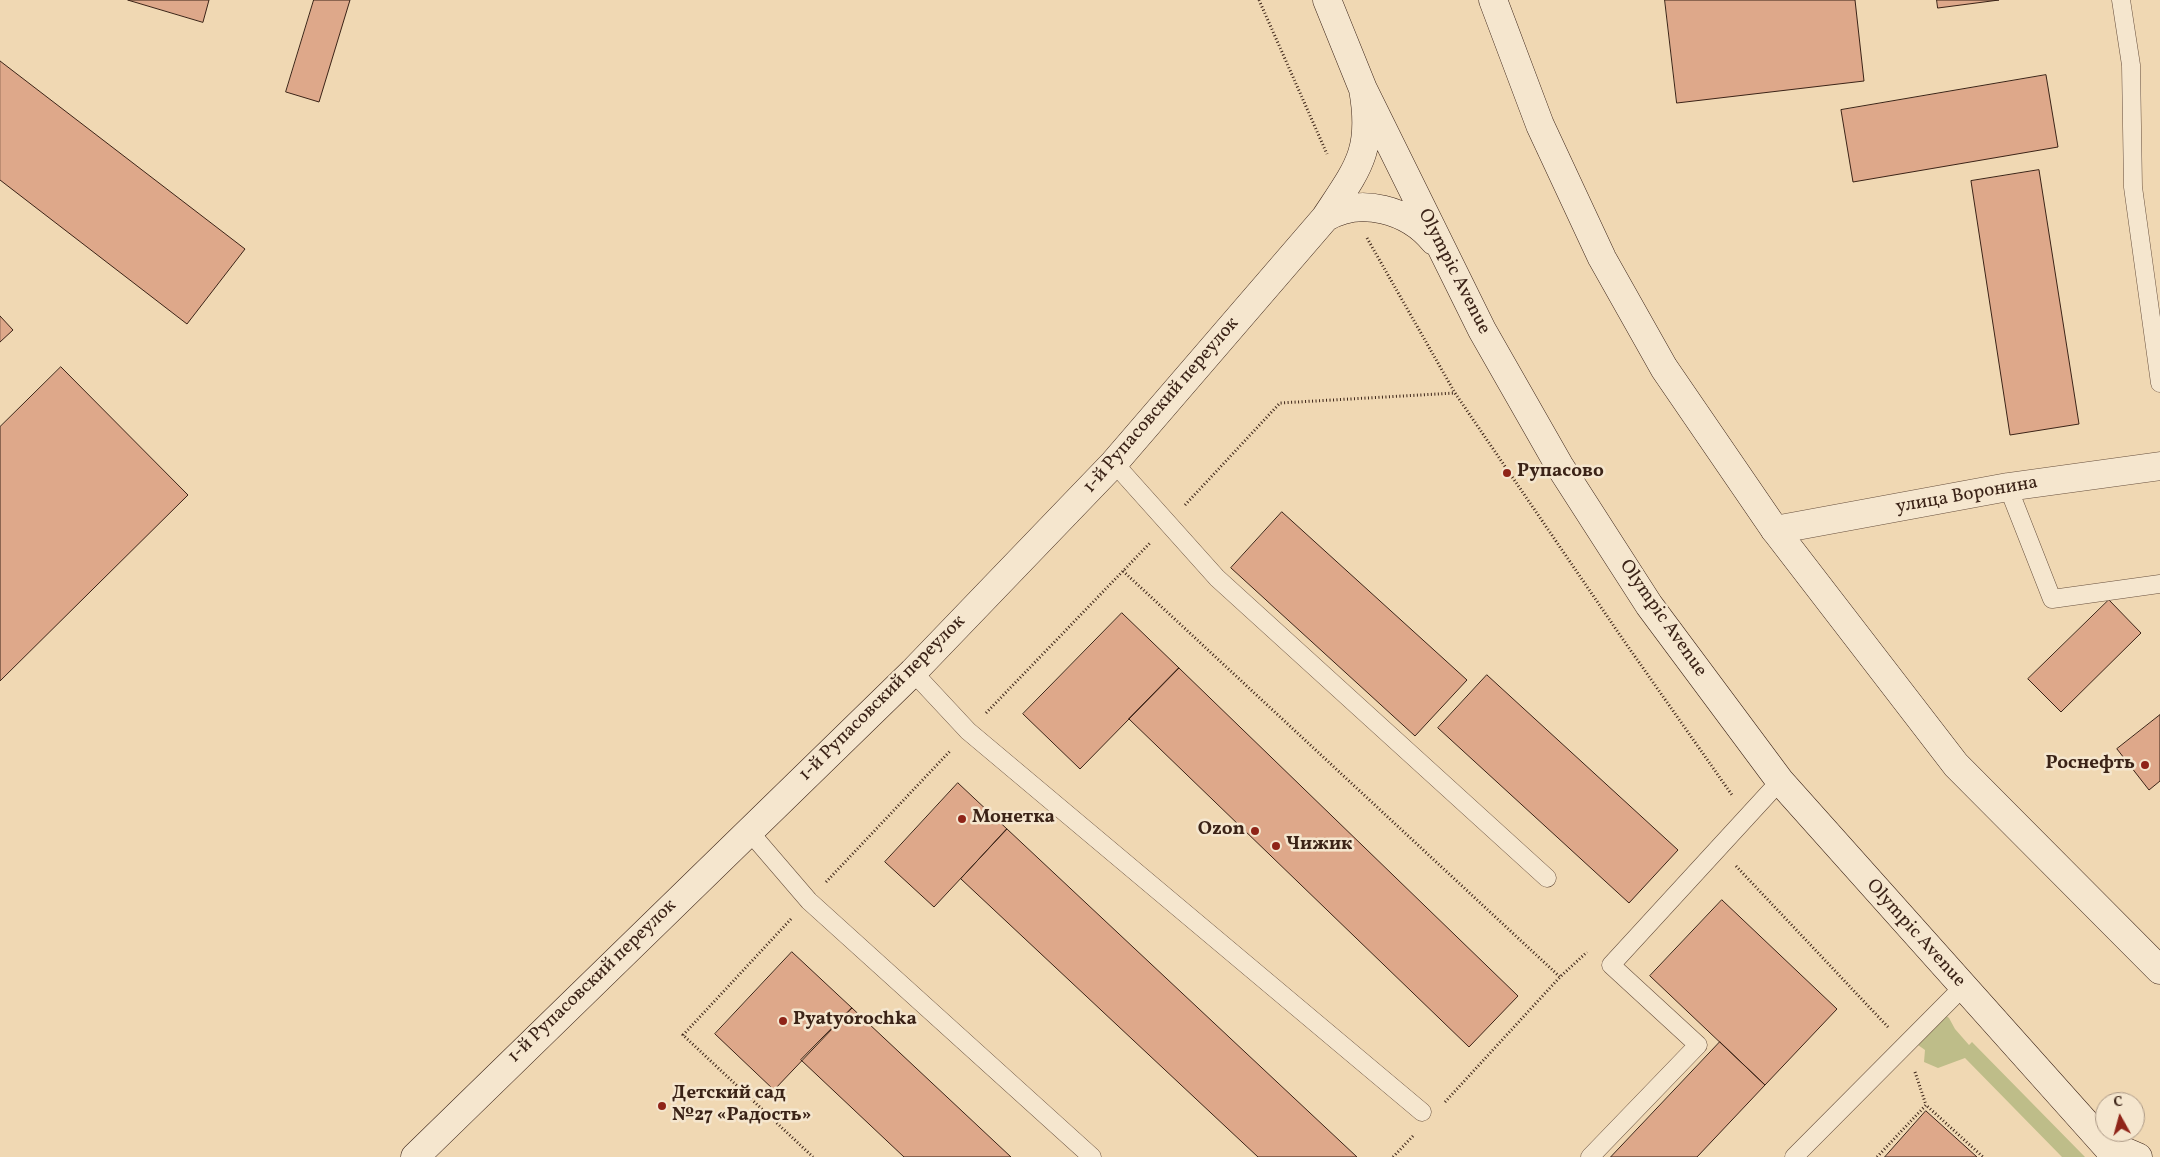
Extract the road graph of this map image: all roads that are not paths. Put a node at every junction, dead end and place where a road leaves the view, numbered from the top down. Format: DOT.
graph roads {
  1 [pos="1327,0"];
  2 [pos="1493,0"];
  3 [pos="2121,0"];
  4 [pos="1363,89"];
  5 [pos="1338,207"];
  6 [pos="1444,254"];
  7 [pos="2160,384"];
  8 [pos="1114,463"];
  9 [pos="2160,466"];
  10 [pos="2008,488"];
  11 [pos="1775,530"];
  12 [pos="2160,584"];
  13 [pos="913,672"];
  14 [pos="1780,781"];
  15 [pos="748,830"];
  16 [pos="1547,878"];
  17 [pos="2160,970"];
  18 [pos="1963,987"];
  19 [pos="1422,1112"];
  20 [pos="2109,1150"];
  21 [pos="415,1157"];
  22 [pos="1092,1157"];
  23 [pos="1590,1157"];
  24 [pos="1794,1157"];
  25 [pos="2138,1157"];
  1 -- 4 [label="main road, Olympic Avenue"];
  2 -- 11 [label="main road"];
  3 -- 7 [label="lane"];
  4 -- 5 [label="main road, 1-й Рупасовский переулок"];
  4 -- 6 [label="main road, Olympic Avenue"];
  5 -- 6 [label="main road"];
  5 -- 8 [label="main road, 1-й Рупасовский переулок"];
  6 -- 14 [label="main road, Olympic Avenue"];
  8 -- 13 [label="main road, 1-й Рупасовский переулок"];
  8 -- 16 [label="lane"];
  9 -- 10 [label="main road, улица Воронина"];
  10 -- 11 [label="main road, улица Воронина"];
  10 -- 12 [label="lane"];
  11 -- 17 [label="main road"];
  13 -- 15 [label="main road, 1-й Рупасовский переулок"];
  13 -- 19 [label="lane"];
  14 -- 18 [label="main road, Olympic Avenue"];
  14 -- 23 [label="lane"];
  15 -- 21 [label="main road, 1-й Рупасовский переулок"];
  15 -- 22 [label="lane"];
  18 -- 20 [label="main road, Olympic Avenue"];
  18 -- 24 [label="lane"];
  20 -- 25 [label="main road"];
}
